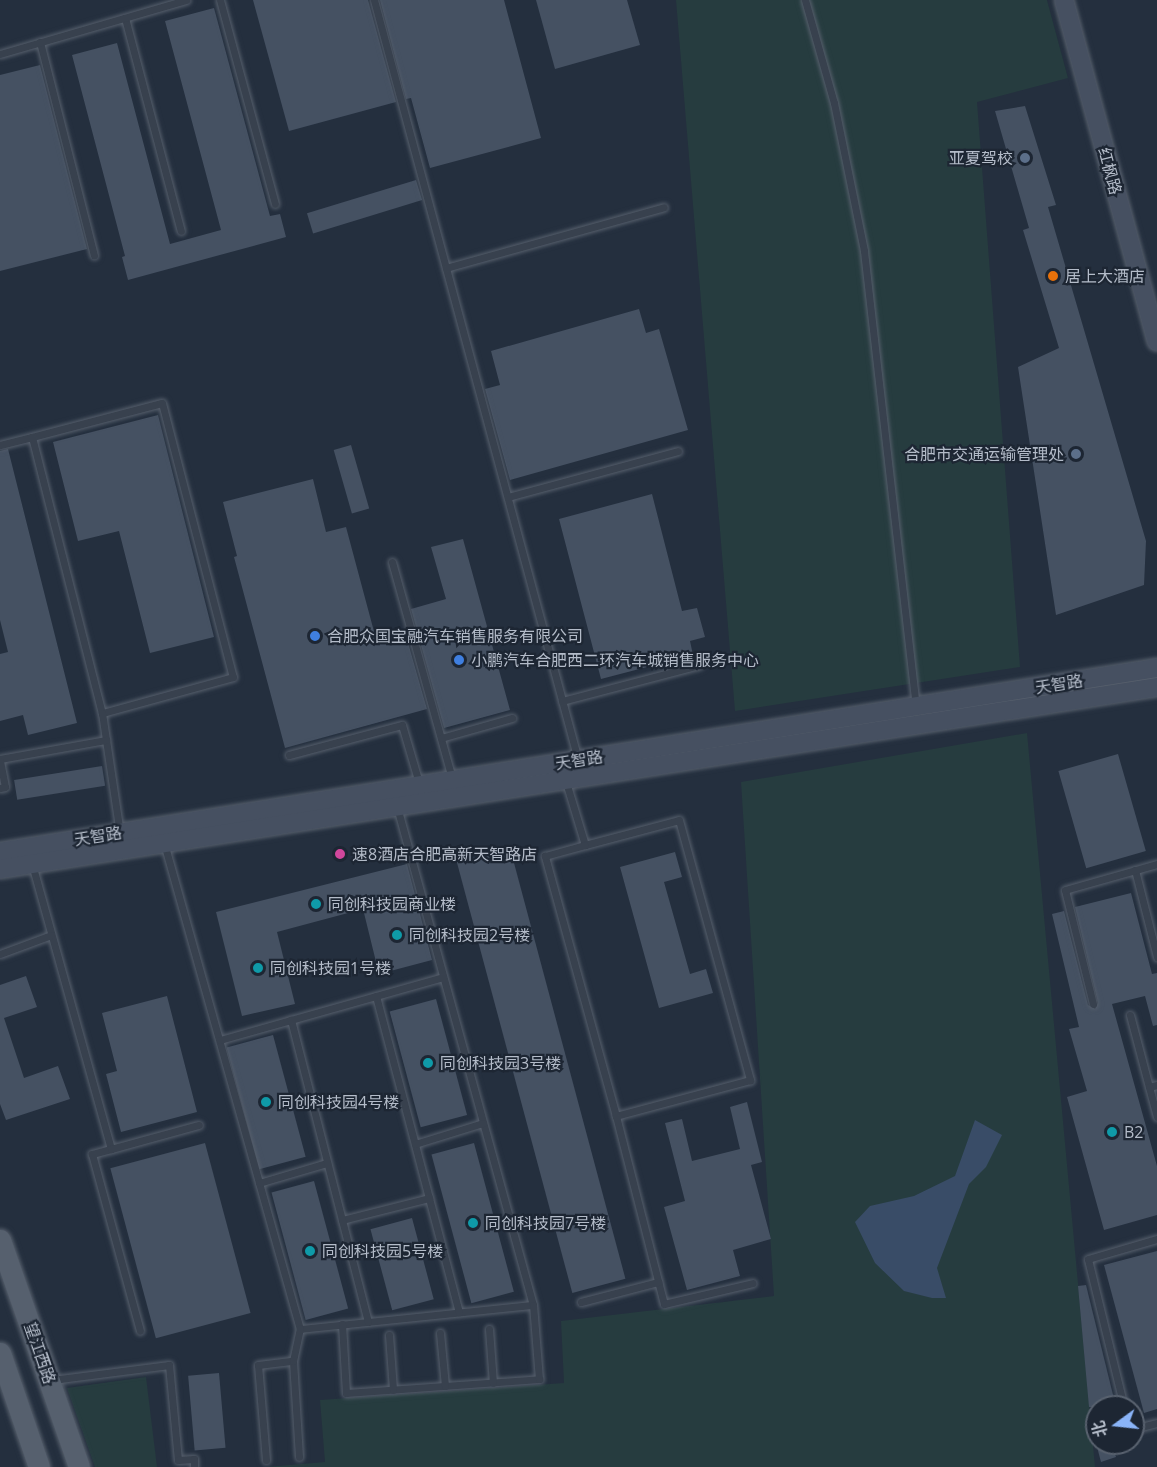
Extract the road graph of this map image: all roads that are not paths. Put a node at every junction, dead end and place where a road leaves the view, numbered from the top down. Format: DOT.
graph roads {
  1 [pos="186,0"];
  2 [pos="220,0"];
  3 [pos="374,0"];
  4 [pos="806,0"];
  5 [pos="1064,0"];
  6 [pos="125,18"];
  7 [pos="40,42"];
  8 [pos="0,54"];
  9 [pos="274,204"];
  10 [pos="664,207"];
  11 [pos="181,231"];
  12 [pos="94,255"];
  13 [pos="446,268"];
  14 [pos="1157,342"];
  15 [pos="32,437"];
  16 [pos="0,445"];
  17 [pos="678,451"];
  18 [pos="508,497"];
  19 [pos="392,562"];
  20 [pos="699,665"];
  21 [pos="1157,668"];
  22 [pos="1157,687"];
  23 [pos="562,701"];
  24 [pos="917,706"];
  25 [pos="102,713"];
  26 [pos="512,718"];
  27 [pos="441,738"];
  28 [pos="106,740"];
  29 [pos="289,755"];
  30 [pos="0,760"];
  31 [pos="578,760"];
  32 [pos="452,780"];
  33 [pos="566,780"];
  34 [pos="420,785"];
  35 [pos="0,788"];
  36 [pos="397,807"];
  37 [pos="120,832"];
  38 [pos="164,843"];
  39 [pos="585,845"];
  40 [pos="0,852"];
  41 [pos="32,864"];
  42 [pos="1157,864"];
  43 [pos="0,869"];
  44 [pos="1136,870"];
  45 [pos="51,935"];
  46 [pos="0,954"];
  47 [pos="1157,957"];
  48 [pos="443,977"];
  49 [pos="376,996"];
  50 [pos="1093,1004"];
  51 [pos="1130,1016"];
  52 [pos="291,1020"];
  53 [pos="220,1040"];
  54 [pos="1157,1084"];
  55 [pos="1149,1087"];
  56 [pos="616,1116"];
  57 [pos="1157,1117"];
  58 [pos="483,1123"];
  59 [pos="199,1125"];
  60 [pos="415,1144"];
  61 [pos="111,1149"];
  62 [pos="327,1163"];
  63 [pos="259,1183"];
  64 [pos="429,1198"];
  65 [pos="342,1220"];
  66 [pos="1157,1239"];
  67 [pos="0,1240"];
  68 [pos="658,1282"];
  69 [pos="753,1283"];
  70 [pos="581,1302"];
  71 [pos="533,1305"];
  72 [pos="459,1312"];
  73 [pos="368,1322"];
  74 [pos="342,1324"];
  75 [pos="300,1329"];
  76 [pos="489,1329"];
  77 [pos="140,1331"];
  78 [pos="440,1333"];
  79 [pos="389,1335"];
  80 [pos="0,1353"];
  81 [pos="293,1361"];
  82 [pos="49,1381"];
  83 [pos="493,1383"];
  84 [pos="445,1386"];
  85 [pos="393,1390"];
  86 [pos="1121,1395"];
  87 [pos="299,1457"];
  88 [pos="266,1460"];
  89 [pos="39,1467"];
  90 [pos="80,1467"];
  91 [pos="194,1467"];
  1 -- 6 [label="lane"];
  2 -- 9 [label="lane"];
  3 -- 13 [label="lane"];
  4 -- 24 [label="lane"];
  5 -- 14 [label="street, 红枫路"];
  6 -- 7 [label="lane"];
  6 -- 11 [label="lane"];
  7 -- 8 [label="lane"];
  7 -- 12 [label="lane"];
  10 -- 13 [label="lane"];
  13 -- 18 [label="lane"];
  15 -- 16 [label="lane"];
  15 -- 25 [label="lane"];
  15 -- 25 [label="lane"];
  17 -- 18 [label="lane"];
  18 -- 23 [label="lane"];
  19 -- 27 [label="lane"];
  20 -- 23 [label="lane"];
  21 -- 24 [label="street, 天智路"];
  22 -- 33 [label="street, 天智路"];
  23 -- 31 [label="lane"];
  24 -- 31 [label="street, 天智路"];
  25 -- 28 [label="lane"];
  26 -- 27 [label="lane"];
  27 -- 32 [label="lane"];
  28 -- 30 [label="lane"];
  28 -- 37 [label="lane"];
  29 -- 34 [label="lane"];
  30 -- 35 [label="lane"];
  31 -- 32 [label="street, 天智路"];
  32 -- 34 [label="street, 天智路"];
  33 -- 36 [label="street, 天智路"];
  33 -- 39 [label="lane"];
  34 -- 37 [label="street, 天智路"];
  36 -- 38 [label="street, 天智路"];
  36 -- 48 [label="lane"];
  37 -- 40 [label="street, 天智路"];
  38 -- 41 [label="street, 天智路"];
  38 -- 53 [label="lane"];
  39 -- 56 [label="lane"];
  39 -- 56 [label="lane"];
  41 -- 43 [label="street, 天智路"];
  41 -- 45 [label="lane"];
  42 -- 44 [label="lane"];
  44 -- 47 [label="lane"];
  44 -- 50 [label="lane"];
  45 -- 46 [label="lane"];
  45 -- 61 [label="lane"];
  48 -- 49 [label="lane"];
  48 -- 58 [label="lane"];
  49 -- 52 [label="lane"];
  49 -- 60 [label="lane"];
  51 -- 55 [label="lane"];
  52 -- 53 [label="lane"];
  52 -- 62 [label="lane"];
  53 -- 63 [label="lane"];
  54 -- 55 [label="lane"];
  55 -- 57 [label="lane"];
  56 -- 68 [label="lane"];
  58 -- 60 [label="lane"];
  58 -- 71 [label="lane"];
  59 -- 61 [label="lane"];
  60 -- 64 [label="lane"];
  61 -- 77 [label="lane"];
  62 -- 63 [label="lane"];
  62 -- 65 [label="lane"];
  63 -- 75 [label="lane"];
  64 -- 65 [label="lane"];
  64 -- 72 [label="lane"];
  65 -- 73 [label="lane"];
  66 -- 86 [label="lane"];
  67 -- 82 [label="main road, 望江西路"];
  68 -- 69 [label="lane"];
  68 -- 70 [label="lane"];
  71 -- 72 [label="lane"];
  71 -- 83 [label="lane"];
  72 -- 73 [label="lane"];
  73 -- 74 [label="lane"];
  74 -- 75 [label="lane"];
  74 -- 85 [label="lane"];
  75 -- 81 [label="lane"];
  76 -- 83 [label="lane"];
  78 -- 84 [label="lane"];
  79 -- 85 [label="lane"];
  80 -- 89 [label="main road"];
  81 -- 87 [label="lane"];
  81 -- 88 [label="lane"];
  82 -- 90 [label="main road, 望江西路"];
  82 -- 91 [label="lane"];
  83 -- 84 [label="lane"];
  84 -- 85 [label="lane"];
}
